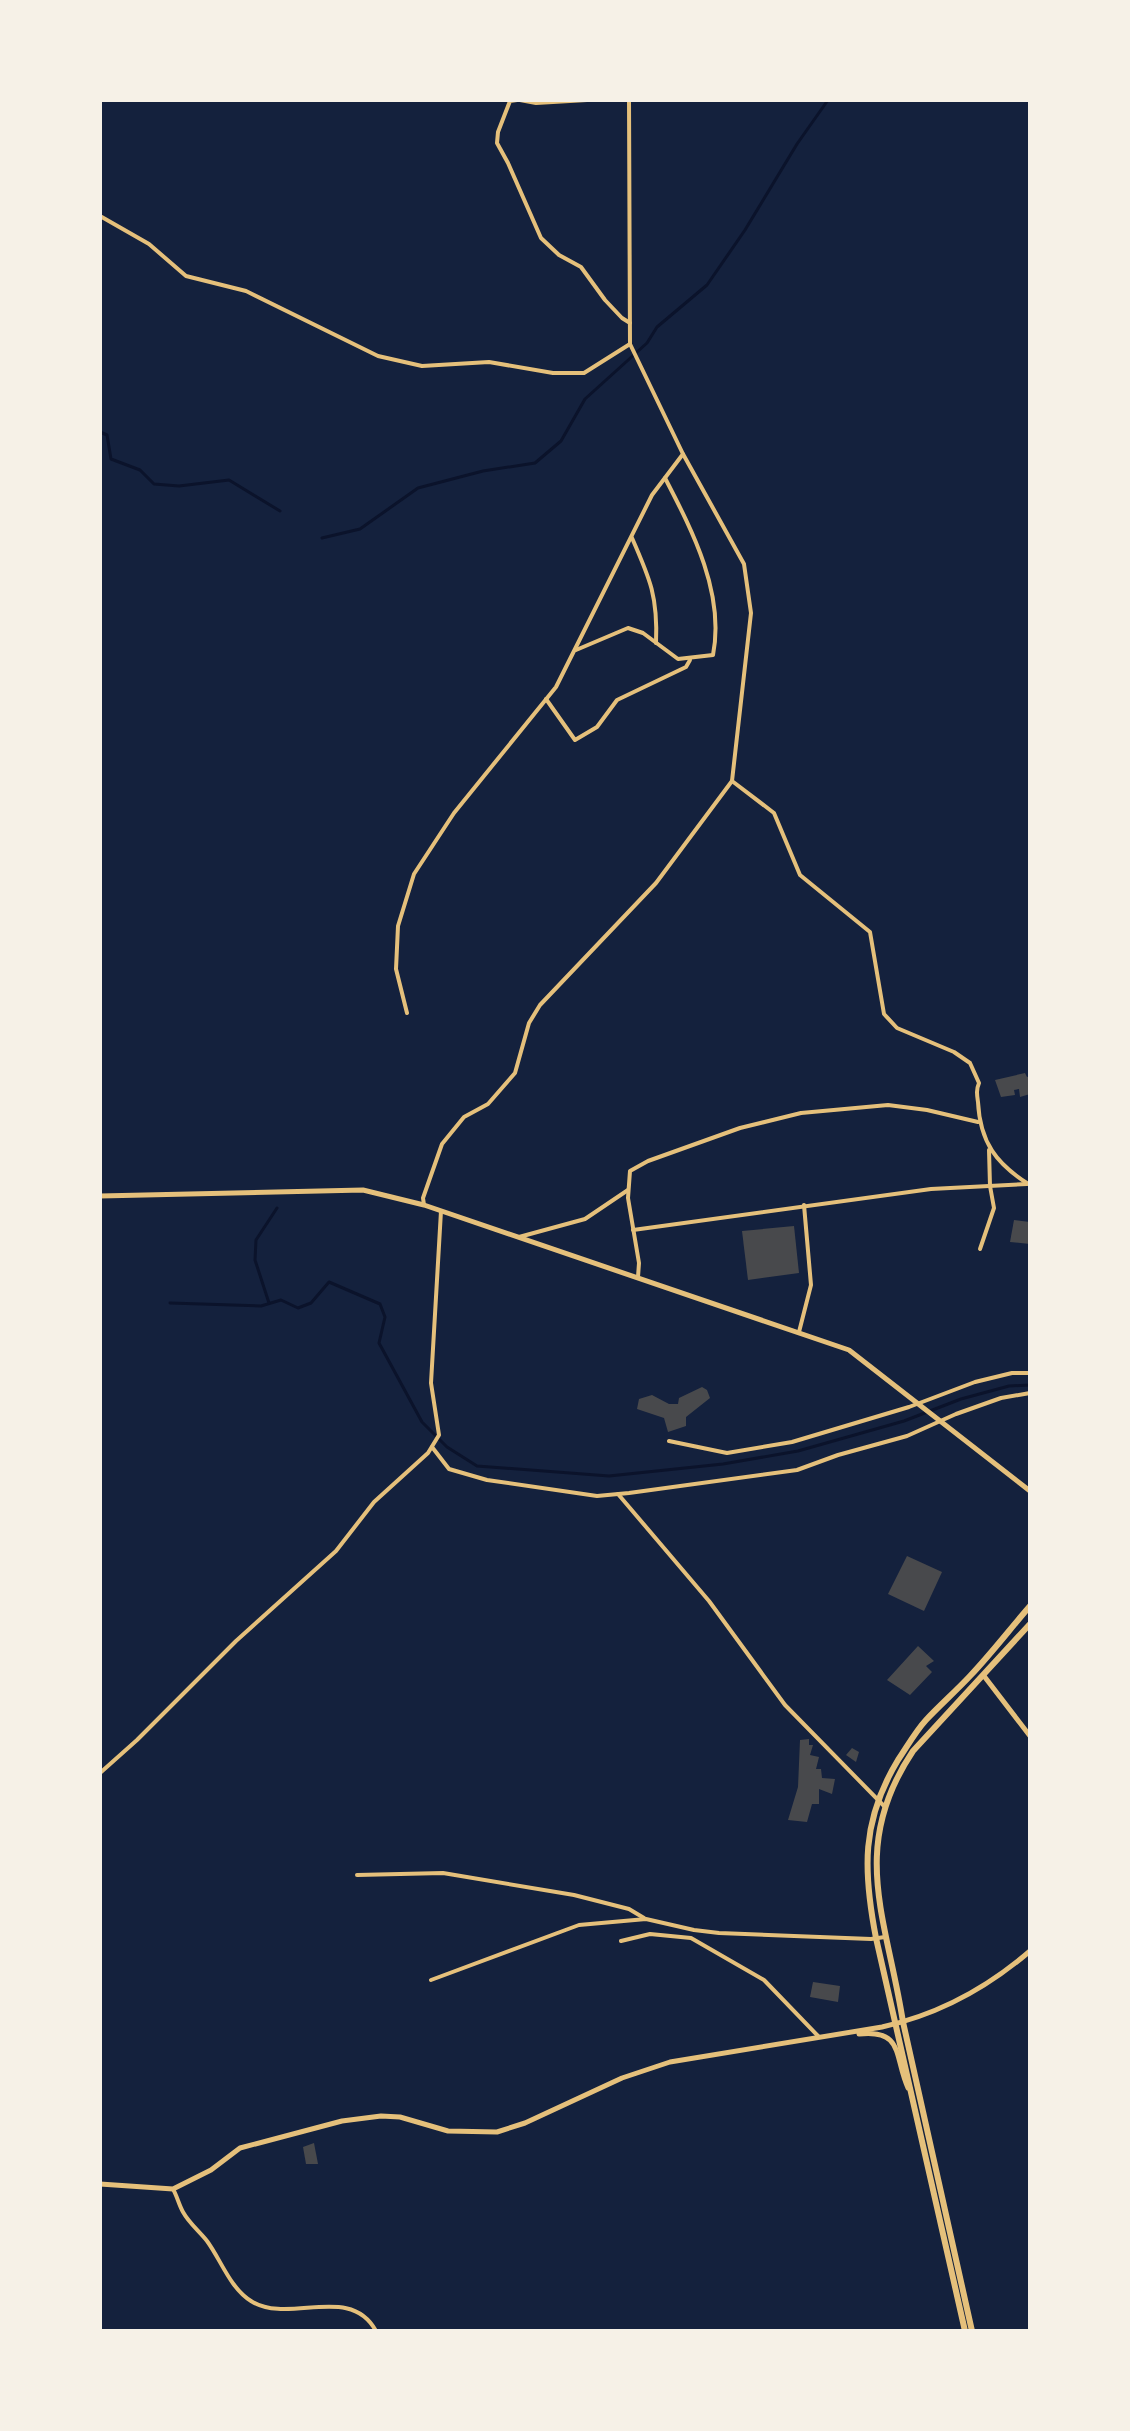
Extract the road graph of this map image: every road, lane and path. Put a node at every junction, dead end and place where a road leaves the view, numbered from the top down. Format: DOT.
graph roads {
  1 [pos="519,100"];
  2 [pos="587,100"];
  3 [pos="629,100"];
  4 [pos="100,216"];
  5 [pos="631,324"];
  6 [pos="631,346"];
  7 [pos="683,454"];
  8 [pos="665,478"];
  9 [pos="632,538"];
  10 [pos="656,643"];
  11 [pos="575,650"];
  12 [pos="690,660"];
  13 [pos="546,699"];
  14 [pos="732,781"];
  15 [pos="407,1013"];
  16 [pos="978,1122"];
  17 [pos="989,1150"];
  18 [pos="1028,1185"];
  19 [pos="990,1186"];
  20 [pos="628,1190"];
  21 [pos="100,1196"];
  22 [pos="424,1205"];
  23 [pos="804,1205"];
  24 [pos="441,1211"];
  25 [pos="633,1230"];
  26 [pos="519,1237"];
  27 [pos="980,1249"];
  28 [pos="638,1277"];
  29 [pos="799,1332"];
  30 [pos="1030,1373"];
  31 [pos="1030,1393"];
  32 [pos="918,1404"];
  33 [pos="943,1422"];
  34 [pos="669,1441"];
  35 [pos="433,1444"];
  36 [pos="1030,1491"];
  37 [pos="618,1494"];
  38 [pos="1030,1606"];
  39 [pos="1030,1624"];
  40 [pos="984,1676"];
  41 [pos="1030,1736"];
  42 [pos="100,1773"];
  43 [pos="877,1800"];
  44 [pos="885,1807"];
  45 [pos="357,1875"];
  46 [pos="646,1919"];
  47 [pos="887,1937"];
  48 [pos="876,1938"];
  49 [pos="621,1941"];
  50 [pos="1030,1951"];
  51 [pos="431,1980"];
  52 [pos="899,2023"];
  53 [pos="823,2036"];
  54 [pos="912,2098"];
  55 [pos="100,2184"];
  56 [pos="173,2189"];
  57 [pos="376,2331"];
  58 [pos="965,2331"];
  59 [pos="972,2331"];
  1 -- 2 [label="street"];
  1 -- 5 [label="street"];
  3 -- 5 [label="street"];
  4 -- 6 [label="street"];
  5 -- 6 [label="street"];
  6 -- 7 [label="street"];
  7 -- 8 [label="street"];
  7 -- 14 [label="street"];
  8 -- 9 [label="street"];
  8 -- 12 [label="street"];
  9 -- 10 [label="street"];
  9 -- 11 [label="street"];
  10 -- 11 [label="street"];
  10 -- 12 [label="street"];
  11 -- 13 [label="street"];
  12 -- 13 [label="street"];
  13 -- 15 [label="street"];
  14 -- 16 [label="street"];
  14 -- 22 [label="street"];
  16 -- 17 [label="street"];
  16 -- 20 [label="street"];
  17 -- 18 [label="street"];
  17 -- 19 [label="street"];
  18 -- 19 [label="street"];
  19 -- 23 [label="street"];
  19 -- 27 [label="street"];
  20 -- 25 [label="street"];
  20 -- 26 [label="street"];
  21 -- 22 [label="street"];
  22 -- 24 [label="street"];
  23 -- 25 [label="street"];
  23 -- 29 [label="street"];
  24 -- 26 [label="street"];
  24 -- 35 [label="street"];
  25 -- 28 [label="street"];
  26 -- 28 [label="street"];
  28 -- 29 [label="street"];
  29 -- 32 [label="street"];
  30 -- 32 [label="street"];
  31 -- 33 [label="street"];
  32 -- 33 [label="street"];
  32 -- 34 [label="street"];
  33 -- 36 [label="street"];
  33 -- 37 [label="street"];
  35 -- 37 [label="street"];
  35 -- 42 [label="street"];
  37 -- 43 [label="street"];
  38 -- 43 [label="main road"];
  39 -- 40 [label="main road"];
  40 -- 41 [label="street"];
  40 -- 44 [label="main road"];
  43 -- 44 [label="street"];
  43 -- 48 [label="main road"];
  44 -- 47 [label="main road"];
  45 -- 46 [label="street"];
  46 -- 48 [label="street"];
  46 -- 51 [label="street"];
  47 -- 48 [label="street"];
  47 -- 52 [label="main road"];
  48 -- 52 [label="main road"];
  49 -- 53 [label="street"];
  50 -- 52 [label="street"];
  52 -- 53 [label="street"];
  52 -- 54 [label="main road"];
  52 -- 59 [label="main road"];
  53 -- 54 [label="street"];
  53 -- 56 [label="street"];
  54 -- 58 [label="main road"];
  55 -- 56 [label="street"];
  56 -- 57 [label="street"];
}
